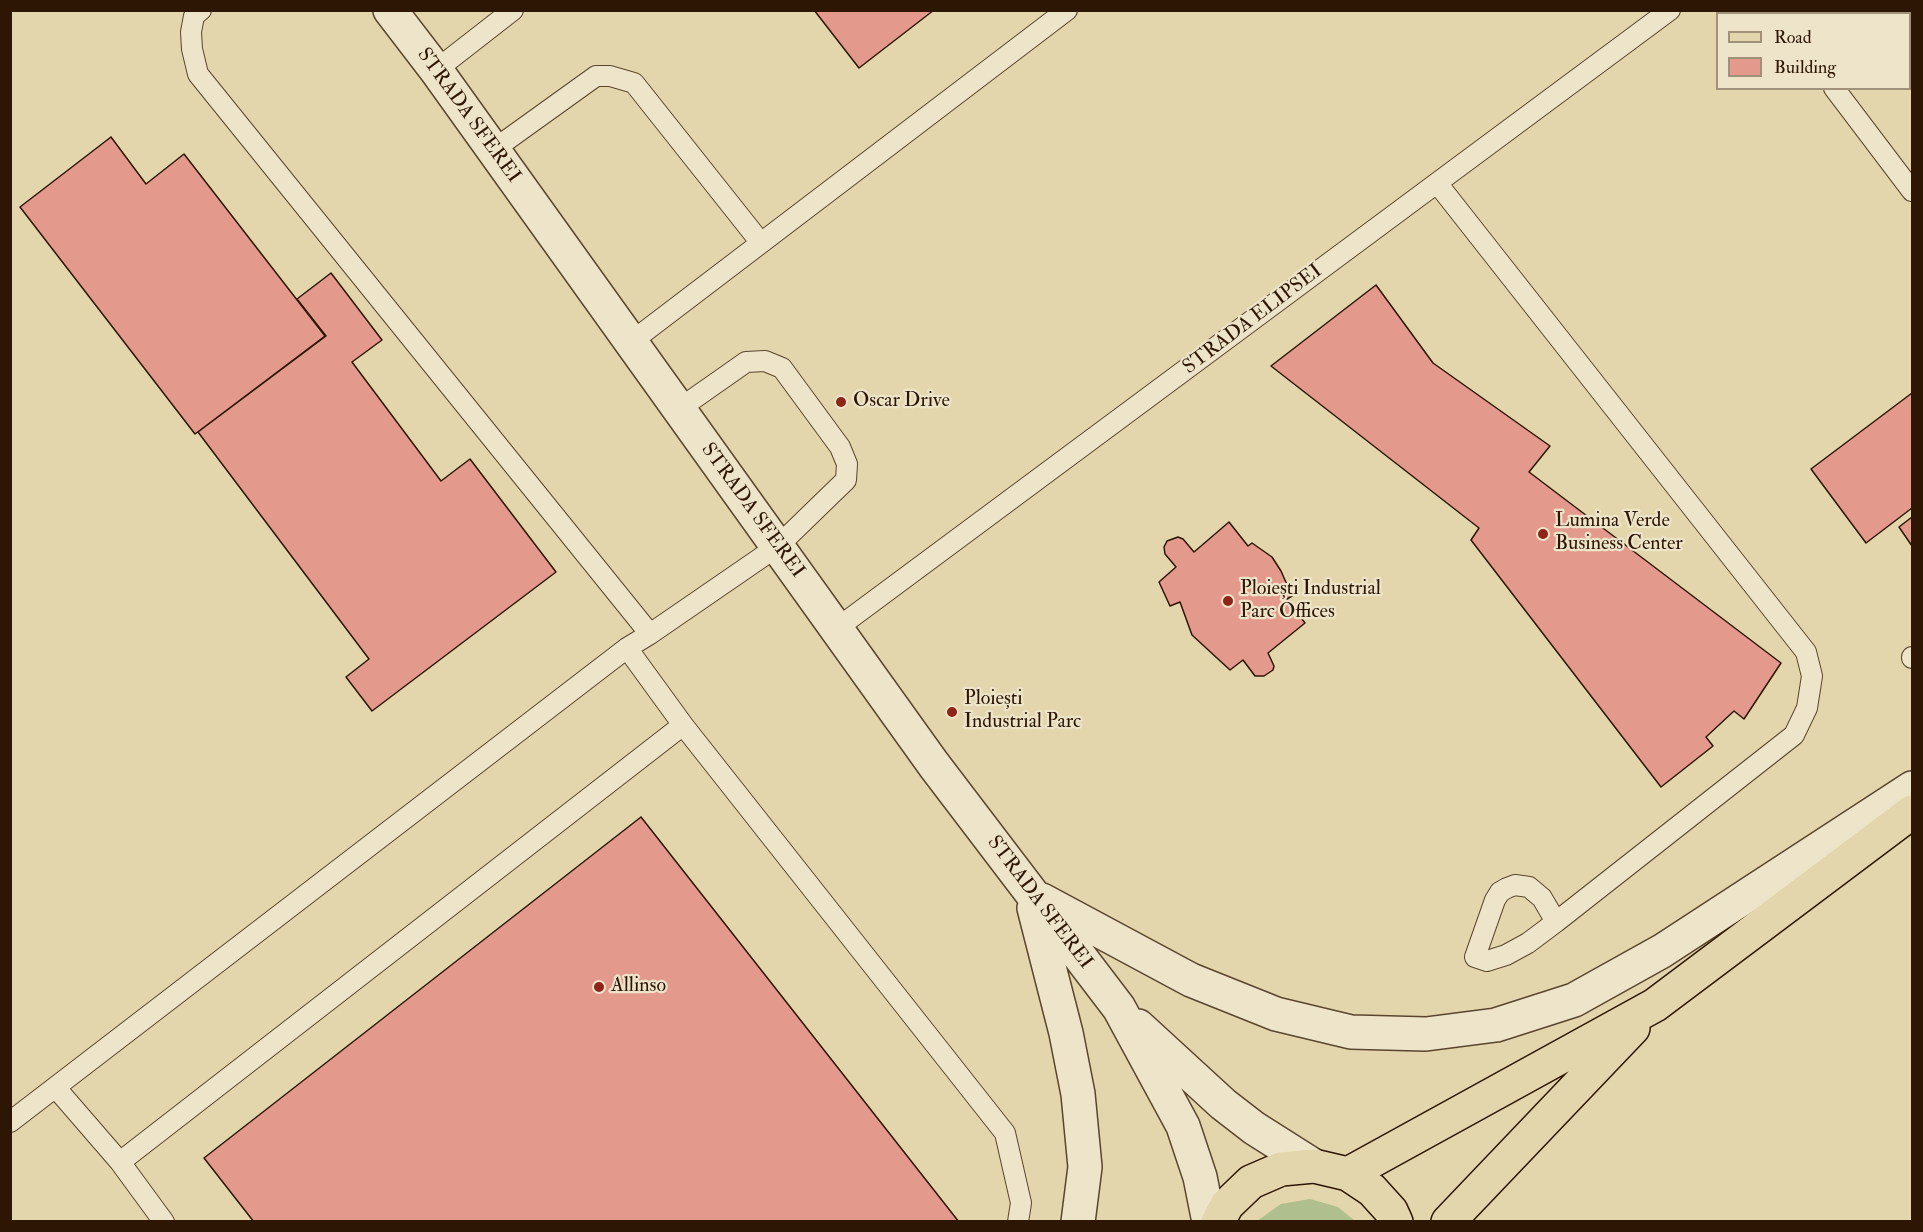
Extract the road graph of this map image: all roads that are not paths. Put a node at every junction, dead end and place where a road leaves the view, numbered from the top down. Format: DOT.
graph roads {
  1 [pos="201,10"];
  2 [pos="390,10"];
  3 [pos="513,10"];
  4 [pos="1067,10"];
  5 [pos="1670,10"];
  6 [pos="436,70"];
  7 [pos="1836,90"];
  8 [pos="493,150"];
  9 [pos="1437,183"];
  10 [pos="1912,190"];
  11 [pos="761,243"];
  12 [pos="631,342"];
  13 [pos="679,409"];
  14 [pos="778,546"];
  15 [pos="836,628"];
  16 [pos="650,634"];
  17 [pos="627,648"];
  18 [pos="682,725"];
  19 [pos="1912,788"];
  20 [pos="1912,812"];
  21 [pos="1031,894"];
  22 [pos="1556,922"];
  23 [pos="1655,1005"];
  24 [pos="1119,1008"];
  25 [pos="56,1088"];
  26 [pos="10,1122"];
  27 [pos="120,1162"];
  28 [pos="1314,1166"];
  29 [pos="1348,1174"];
  30 [pos="165,1221"];
  31 [pos="1018,1221"];
  32 [pos="1078,1221"];
  33 [pos="1209,1221"];
  34 [pos="1218,1221"];
  35 [pos="1396,1221"];
  36 [pos="1448,1221"];
  1 -- 16 [label="lane"];
  2 -- 6 [label="street, STRADA SFEREI"];
  3 -- 6 [label="lane"];
  4 -- 11 [label="lane"];
  5 -- 9 [label="lane, STRADA ELIPSEI"];
  6 -- 8 [label="street, STRADA SFEREI"];
  7 -- 10 [label="lane"];
  8 -- 11 [label="lane"];
  8 -- 12 [label="street, STRADA SFEREI"];
  9 -- 15 [label="lane, STRADA ELIPSEI"];
  9 -- 22 [label="lane"];
  11 -- 12 [label="lane"];
  12 -- 13 [label="street, STRADA SFEREI"];
  13 -- 14 [label="street, STRADA SFEREI"];
  13 -- 14 [label="lane"];
  14 -- 15 [label="street, STRADA SFEREI"];
  14 -- 16 [label="lane"];
  15 -- 21 [label="street, STRADA SFEREI"];
  16 -- 17 [label="lane"];
  17 -- 18 [label="lane"];
  17 -- 25 [label="lane"];
  18 -- 27 [label="lane"];
  18 -- 31 [label="lane"];
  19 -- 21 [label="street"];
  20 -- 23 [label="main road"];
  21 -- 24 [label="street, STRADA SFEREI"];
  21 -- 32 [label="street"];
  23 -- 29 [label="main road"];
  23 -- 36 [label="main road"];
  24 -- 28 [label="street, STRADA SFEREI"];
  24 -- 33 [label="street, STRADA SFEREI"];
  25 -- 26 [label="lane"];
  25 -- 27 [label="lane"];
  27 -- 30 [label="lane"];
  28 -- 29 [label="main road"];
  28 -- 34 [label="main road"];
  29 -- 35 [label="main road"];
}
